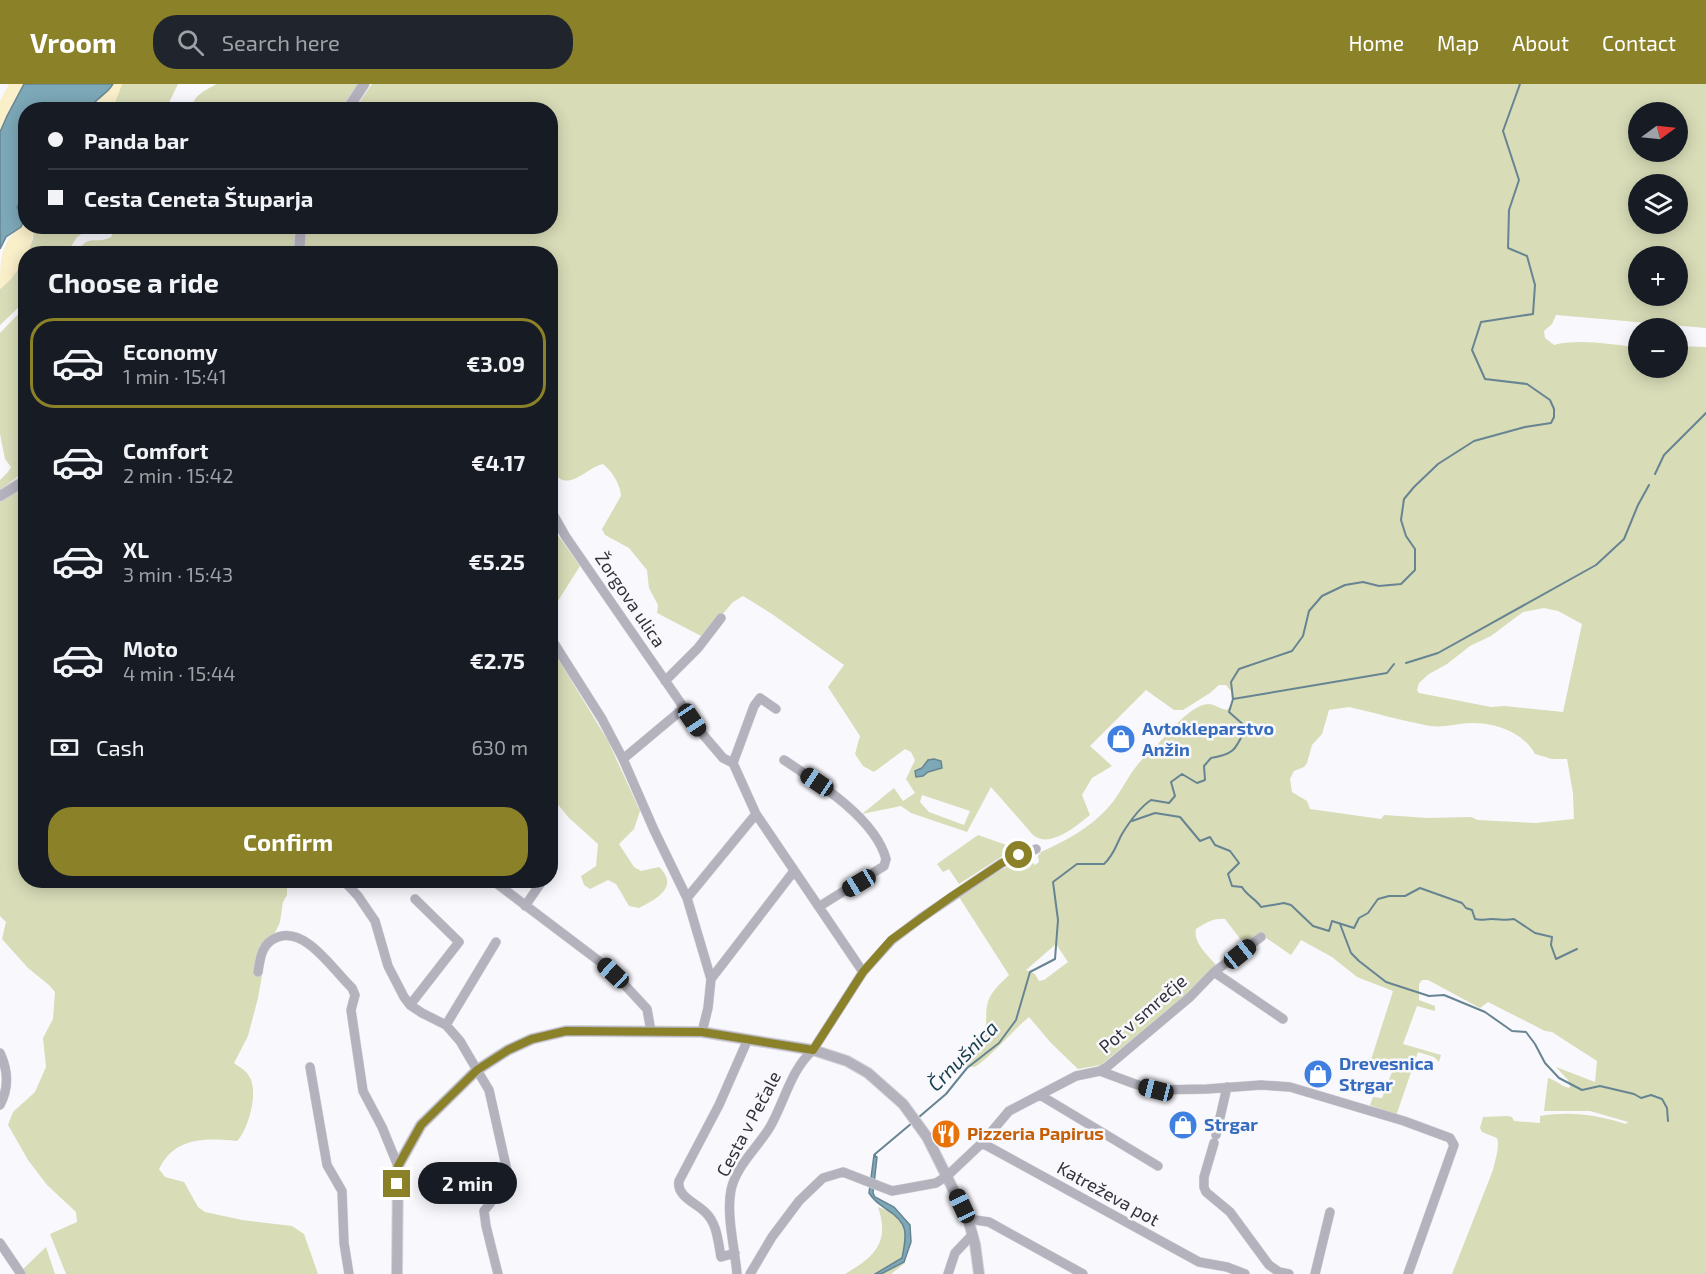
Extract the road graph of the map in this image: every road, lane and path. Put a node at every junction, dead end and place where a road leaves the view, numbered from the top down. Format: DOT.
graph roads {
  1 [pos="364,84"];
  2 [pos="352,102"];
  3 [pos="18,485"];
  4 [pos="0,496"];
  5 [pos="558,523"];
  6 [pos="721,618"];
  7 [pos="558,650"];
  8 [pos="665,681"];
  9 [pos="684,708"];
  10 [pos="776,709"];
  11 [pos="623,759"];
  12 [pos="784,760"];
  13 [pos="733,763"];
  14 [pos="756,814"];
  15 [pos="1036,849"];
  16 [pos="794,871"];
  17 [pos="350,888"];
  18 [pos="502,888"];
  19 [pos="537,888"];
  20 [pos="687,898"];
  21 [pos="415,899"];
  22 [pos="525,906"];
  23 [pos="820,906"];
  24 [pos="1261,937"];
  25 [pos="496,942"];
  26 [pos="258,972"];
  27 [pos="863,972"];
  28 [pos="1214,972"];
  29 [pos="711,978"];
  30 [pos="410,1005"];
  31 [pos="1283,1019"];
  32 [pos="446,1025"];
  33 [pos="651,1031"];
  34 [pos="702,1032"];
  35 [pos="748,1039"];
  36 [pos="813,1050"];
  37 [pos="0,1053"];
  38 [pos="310,1067"];
  39 [pos="477,1070"];
  40 [pos="1100,1071"];
  41 [pos="1227,1087"];
  42 [pos="1040,1095"];
  43 [pos="0,1105"];
  44 [pos="982,1143"];
  45 [pos="398,1166"];
  46 [pos="1158,1166"];
  47 [pos="947,1176"];
  48 [pos="1330,1212"];
  49 [pos="968,1219"];
  50 [pos="973,1234"];
  51 [pos="0,1244"];
  52 [pos="735,1253"];
  53 [pos="21,1274"];
  54 [pos="349,1274"];
  55 [pos="397,1274"];
  56 [pos="498,1274"];
  57 [pos="737,1274"];
  58 [pos="750,1274"];
  59 [pos="948,1274"];
  60 [pos="979,1274"];
  61 [pos="1083,1274"];
  62 [pos="1245,1274"];
  63 [pos="1289,1274"];
  64 [pos="1315,1274"];
  65 [pos="1408,1274"];
  1 -- 2 [label="street"];
  3 -- 4 [label="street"];
  5 -- 8 [label="street, Žorgova ulica"];
  6 -- 8 [label="street"];
  7 -- 11 [label="street"];
  8 -- 9 [label="street, Žorgova ulica"];
  9 -- 11 [label="street"];
  9 -- 13 [label="street, Žorgova ulica"];
  10 -- 13 [label="street"];
  11 -- 20 [label="street"];
  12 -- 23 [label="street"];
  13 -- 14 [label="street, Žorgova ulica"];
  14 -- 16 [label="street, Žorgova ulica"];
  14 -- 20 [label="street"];
  15 -- 27 [label="street, Cesta v Pečale"];
  16 -- 23 [label="street, Žorgova ulica"];
  16 -- 29 [label="street"];
  17 -- 30 [label="street"];
  18 -- 22 [label="street"];
  19 -- 22 [label="street"];
  20 -- 29 [label="street"];
  21 -- 30 [label="street"];
  22 -- 33 [label="street"];
  23 -- 27 [label="street, Žorgova ulica"];
  24 -- 28 [label="street, Pot v smrečje"];
  25 -- 32 [label="street"];
  26 -- 45 [label="street"];
  27 -- 36 [label="street, Cesta v Pečale"];
  28 -- 31 [label="street, Pot v smrečje"];
  28 -- 40 [label="street, Pot v smrečje"];
  29 -- 34 [label="street"];
  30 -- 32 [label="street"];
  32 -- 39 [label="street"];
  33 -- 34 [label="street"];
  33 -- 39 [label="street"];
  34 -- 35 [label="street"];
  35 -- 36 [label="street"];
  35 -- 52 [label="street"];
  36 -- 47 [label="street"];
  36 -- 52 [label="street, Cesta v Pečale"];
  37 -- 43 [label="street"];
  38 -- 54 [label="street"];
  39 -- 45 [label="street"];
  39 -- 56 [label="street"];
  40 -- 41 [label="street"];
  40 -- 42 [label="street, Pot v smrečje"];
  41 -- 63 [label="street"];
  41 -- 65 [label="street"];
  42 -- 44 [label="street, Pot v smrečje"];
  42 -- 46 [label="street"];
  44 -- 47 [label="street, Pot v smrečje"];
  44 -- 62 [label="street, Katreževa pot"];
  45 -- 55 [label="street"];
  47 -- 49 [label="street"];
  47 -- 58 [label="street"];
  48 -- 64 [label="street"];
  49 -- 50 [label="street"];
  49 -- 61 [label="street"];
  50 -- 59 [label="street"];
  50 -- 60 [label="street"];
  51 -- 53 [label="street"];
  52 -- 57 [label="street, Cesta v Pečale"];
}
